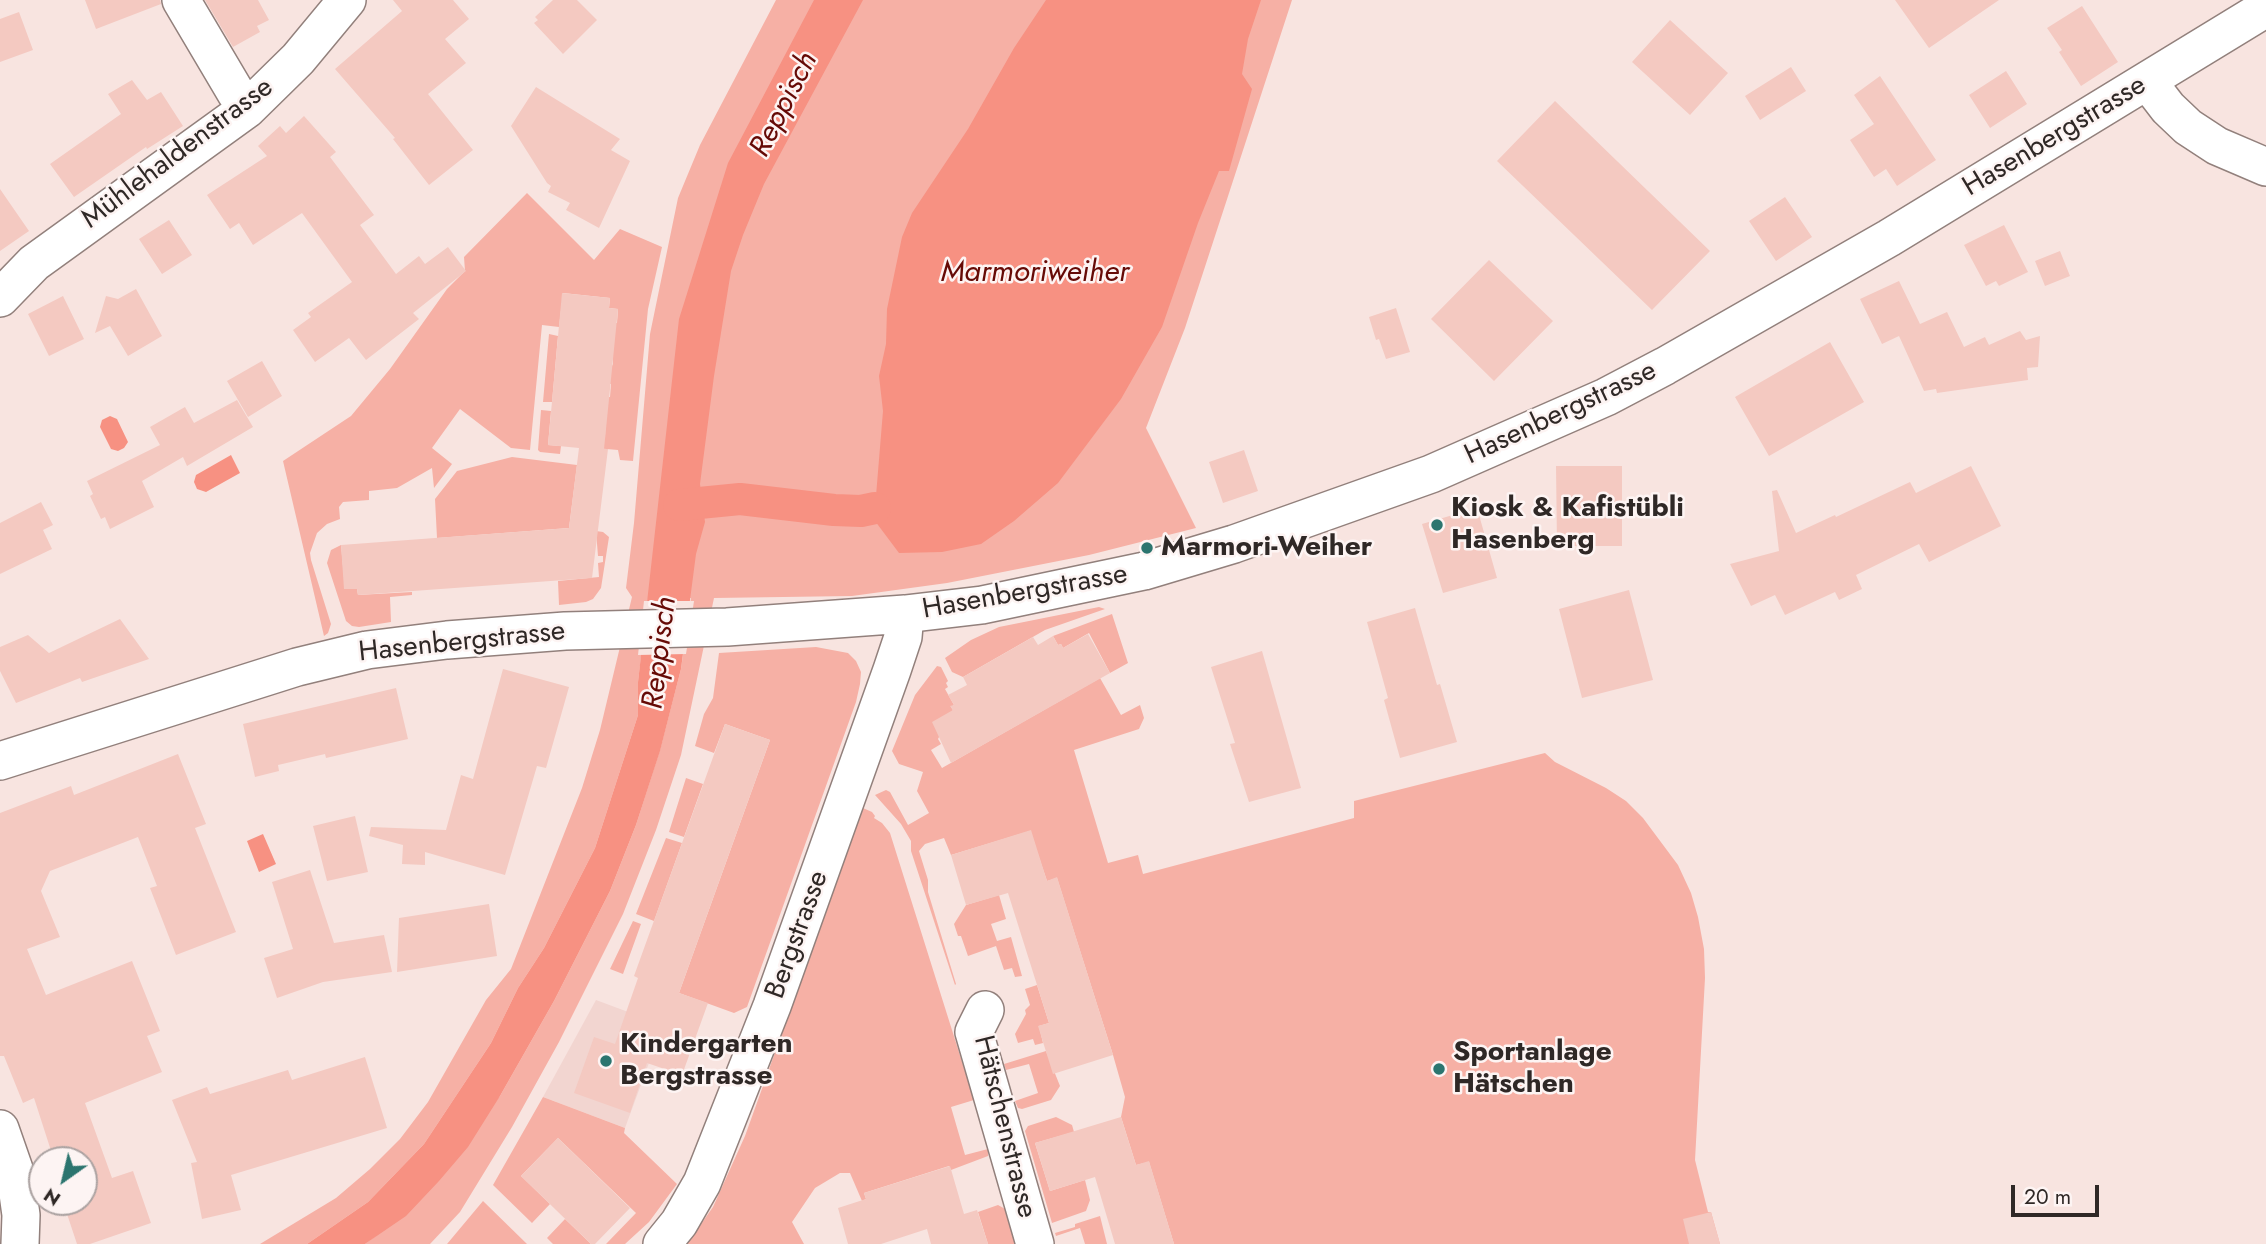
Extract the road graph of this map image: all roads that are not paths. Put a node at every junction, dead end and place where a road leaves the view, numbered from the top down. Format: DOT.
graph roads {
  1 [pos="181,0"];
  2 [pos="347,0"];
  3 [pos="2266,8"];
  4 [pos="2148,82"];
  5 [pos="247,109"];
  6 [pos="2266,167"];
  7 [pos="0,298"];
  8 [pos="905,614"];
  9 [pos="0,761"];
  10 [pos="985,1010"];
  11 [pos="0,1129"];
  12 [pos="20,1244"];
  13 [pos="662,1244"];
  14 [pos="1035,1244"];
  1 -- 5 [label="street"];
  2 -- 5 [label="street, Mühlehaldenstrasse"];
  3 -- 4 [label="street, Hasenbergstrasse"];
  4 -- 6 [label="street"];
  4 -- 8 [label="street, Hasenbergstrasse"];
  5 -- 7 [label="street, Mühlehaldenstrasse"];
  8 -- 9 [label="street, Hasenbergstrasse"];
  8 -- 13 [label="street, Bergstrasse"];
  10 -- 14 [label="street, Hätschenstrasse"];
  11 -- 12 [label="street"];
}
